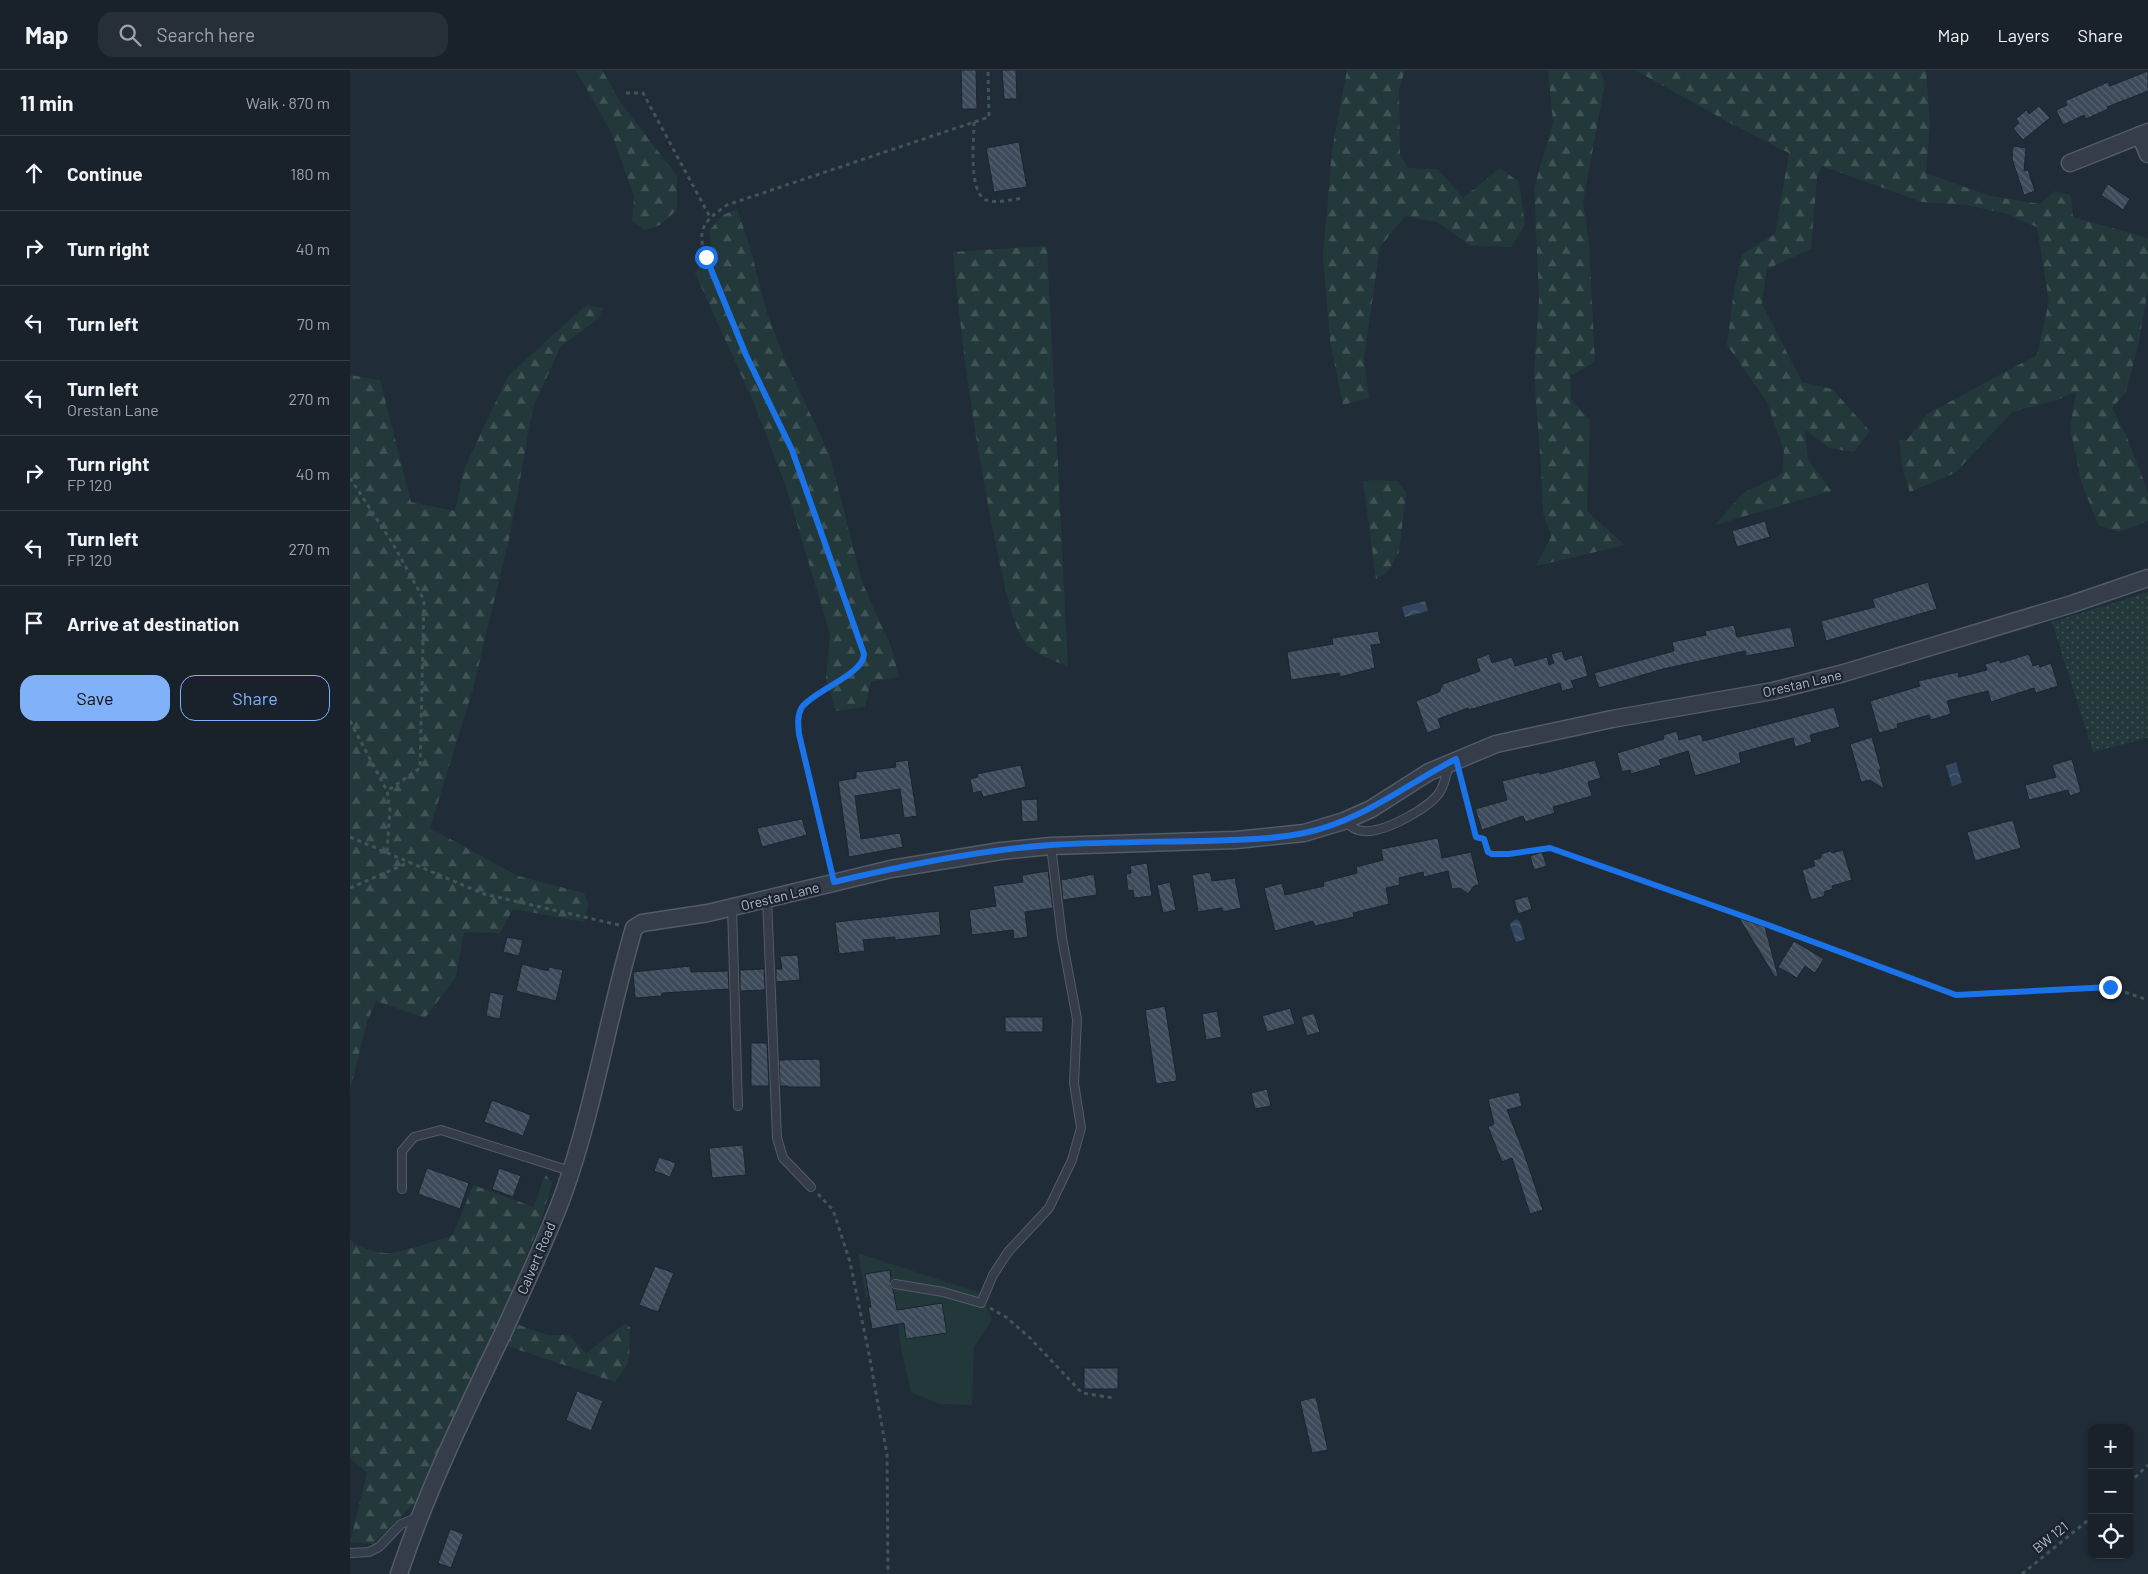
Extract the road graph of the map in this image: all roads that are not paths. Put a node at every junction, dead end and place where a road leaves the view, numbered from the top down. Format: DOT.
graph roads {
  1 [pos="2144,133"];
  2 [pos="2148,154"];
  3 [pos="2070,164"];
  4 [pos="2148,578"];
  5 [pos="1453,761"];
  6 [pos="1344,821"];
  7 [pos="1051,846"];
  8 [pos="767,899"];
  9 [pos="732,908"];
  10 [pos="634,928"];
  11 [pos="738,1106"];
  12 [pos="570,1172"];
  13 [pos="811,1187"];
  14 [pos="402,1189"];
  15 [pos="895,1284"];
  16 [pos="420,1517"];
  17 [pos="350,1553"];
  18 [pos="399,1574"];
  1 -- 2 [label="street"];
  1 -- 3 [label="street"];
  4 -- 5 [label="street, Orestan Lane"];
  5 -- 6 [label="street, Orestan Lane"];
  5 -- 6 [label="lane"];
  6 -- 7 [label="street, Orestan Lane"];
  7 -- 8 [label="street, Orestan Lane"];
  7 -- 15 [label="lane"];
  8 -- 9 [label="street, Orestan Lane"];
  8 -- 13 [label="lane"];
  9 -- 10 [label="street, Orestan Lane"];
  9 -- 11 [label="lane"];
  10 -- 12 [label="street, Calvert Road"];
  12 -- 14 [label="lane"];
  12 -- 16 [label="street, Calvert Road"];
  16 -- 17 [label="lane"];
  16 -- 18 [label="street, Calvert Road"];
}
